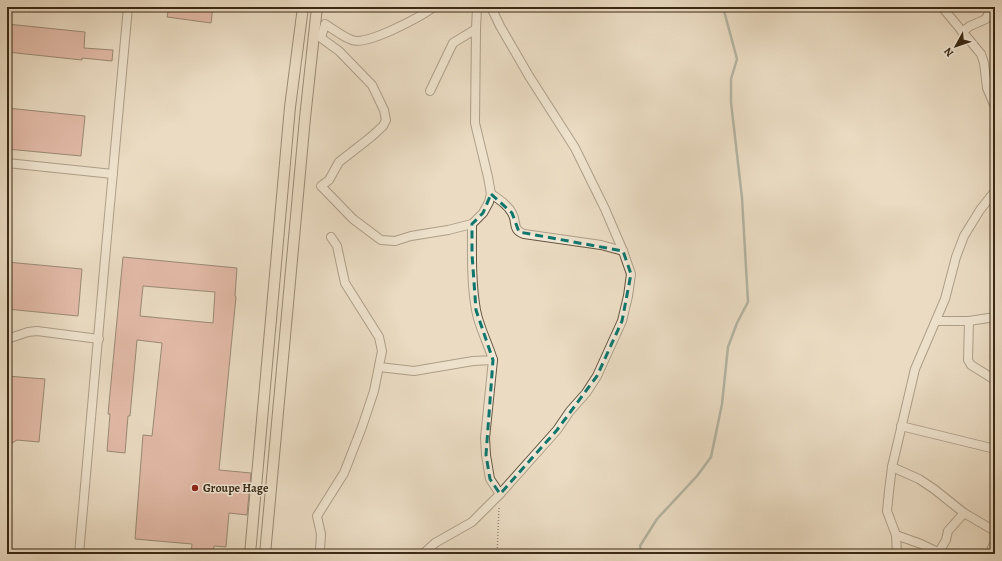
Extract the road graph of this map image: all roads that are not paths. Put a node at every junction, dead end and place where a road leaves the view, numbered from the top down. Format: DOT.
graph roads {
  1 [pos="128,7"];
  2 [pos="303,7"];
  3 [pos="317,7"];
  4 [pos="434,7"];
  5 [pos="477,7"];
  6 [pos="491,7"];
  7 [pos="942,7"];
  8 [pos="991,7"];
  9 [pos="476,29"];
  10 [pos="962,32"];
  11 [pos="430,91"];
  12 [pos="995,107"];
  13 [pos="7,163"];
  14 [pos="112,174"];
  15 [pos="995,192"];
  16 [pos="491,194"];
  17 [pos="472,224"];
  18 [pos="331,237"];
  19 [pos="622,251"];
  20 [pos="995,317"];
  21 [pos="936,321"];
  22 [pos="969,321"];
  23 [pos="7,339"];
  24 [pos="99,339"];
  25 [pos="493,360"];
  26 [pos="379,367"];
  27 [pos="994,379"];
  28 [pos="901,426"];
  29 [pos="995,449"];
  30 [pos="892,467"];
  31 [pos="500,494"];
  32 [pos="964,513"];
  33 [pos="995,532"];
  34 [pos="896,535"];
  35 [pos="995,543"];
  36 [pos="995,551"];
  37 [pos="940,553"];
  38 [pos="79,554"];
  39 [pos="250,554"];
  40 [pos="265,554"];
  41 [pos="322,554"];
  42 [pos="423,554"];
  43 [pos="897,554"];
  1 -- 14 [label="street"];
  2 -- 39 [label="main road"];
  3 -- 40 [label="main road"];
  4 -- 17 [label="street"];
  5 -- 9 [label="street"];
  6 -- 19 [label="street"];
  7 -- 10 [label="street"];
  8 -- 10 [label="street"];
  9 -- 11 [label="street"];
  9 -- 16 [label="street"];
  10 -- 12 [label="street"];
  13 -- 14 [label="street"];
  14 -- 24 [label="street"];
  15 -- 21 [label="street"];
  16 -- 17 [label="street"];
  16 -- 19 [label="street"];
  17 -- 25 [label="street"];
  18 -- 26 [label="street"];
  19 -- 31 [label="street"];
  20 -- 22 [label="street"];
  21 -- 22 [label="street"];
  21 -- 28 [label="street"];
  22 -- 27 [label="street"];
  23 -- 24 [label="street"];
  24 -- 38 [label="street"];
  25 -- 26 [label="street"];
  25 -- 31 [label="street"];
  26 -- 41 [label="street"];
  28 -- 29 [label="street"];
  28 -- 30 [label="street"];
  30 -- 32 [label="street"];
  30 -- 34 [label="street"];
  31 -- 42 [label="street"];
  32 -- 33 [label="street"];
  32 -- 37 [label="street"];
  34 -- 37 [label="street"];
  34 -- 43 [label="street"];
  35 -- 36 [label="street"];
}
